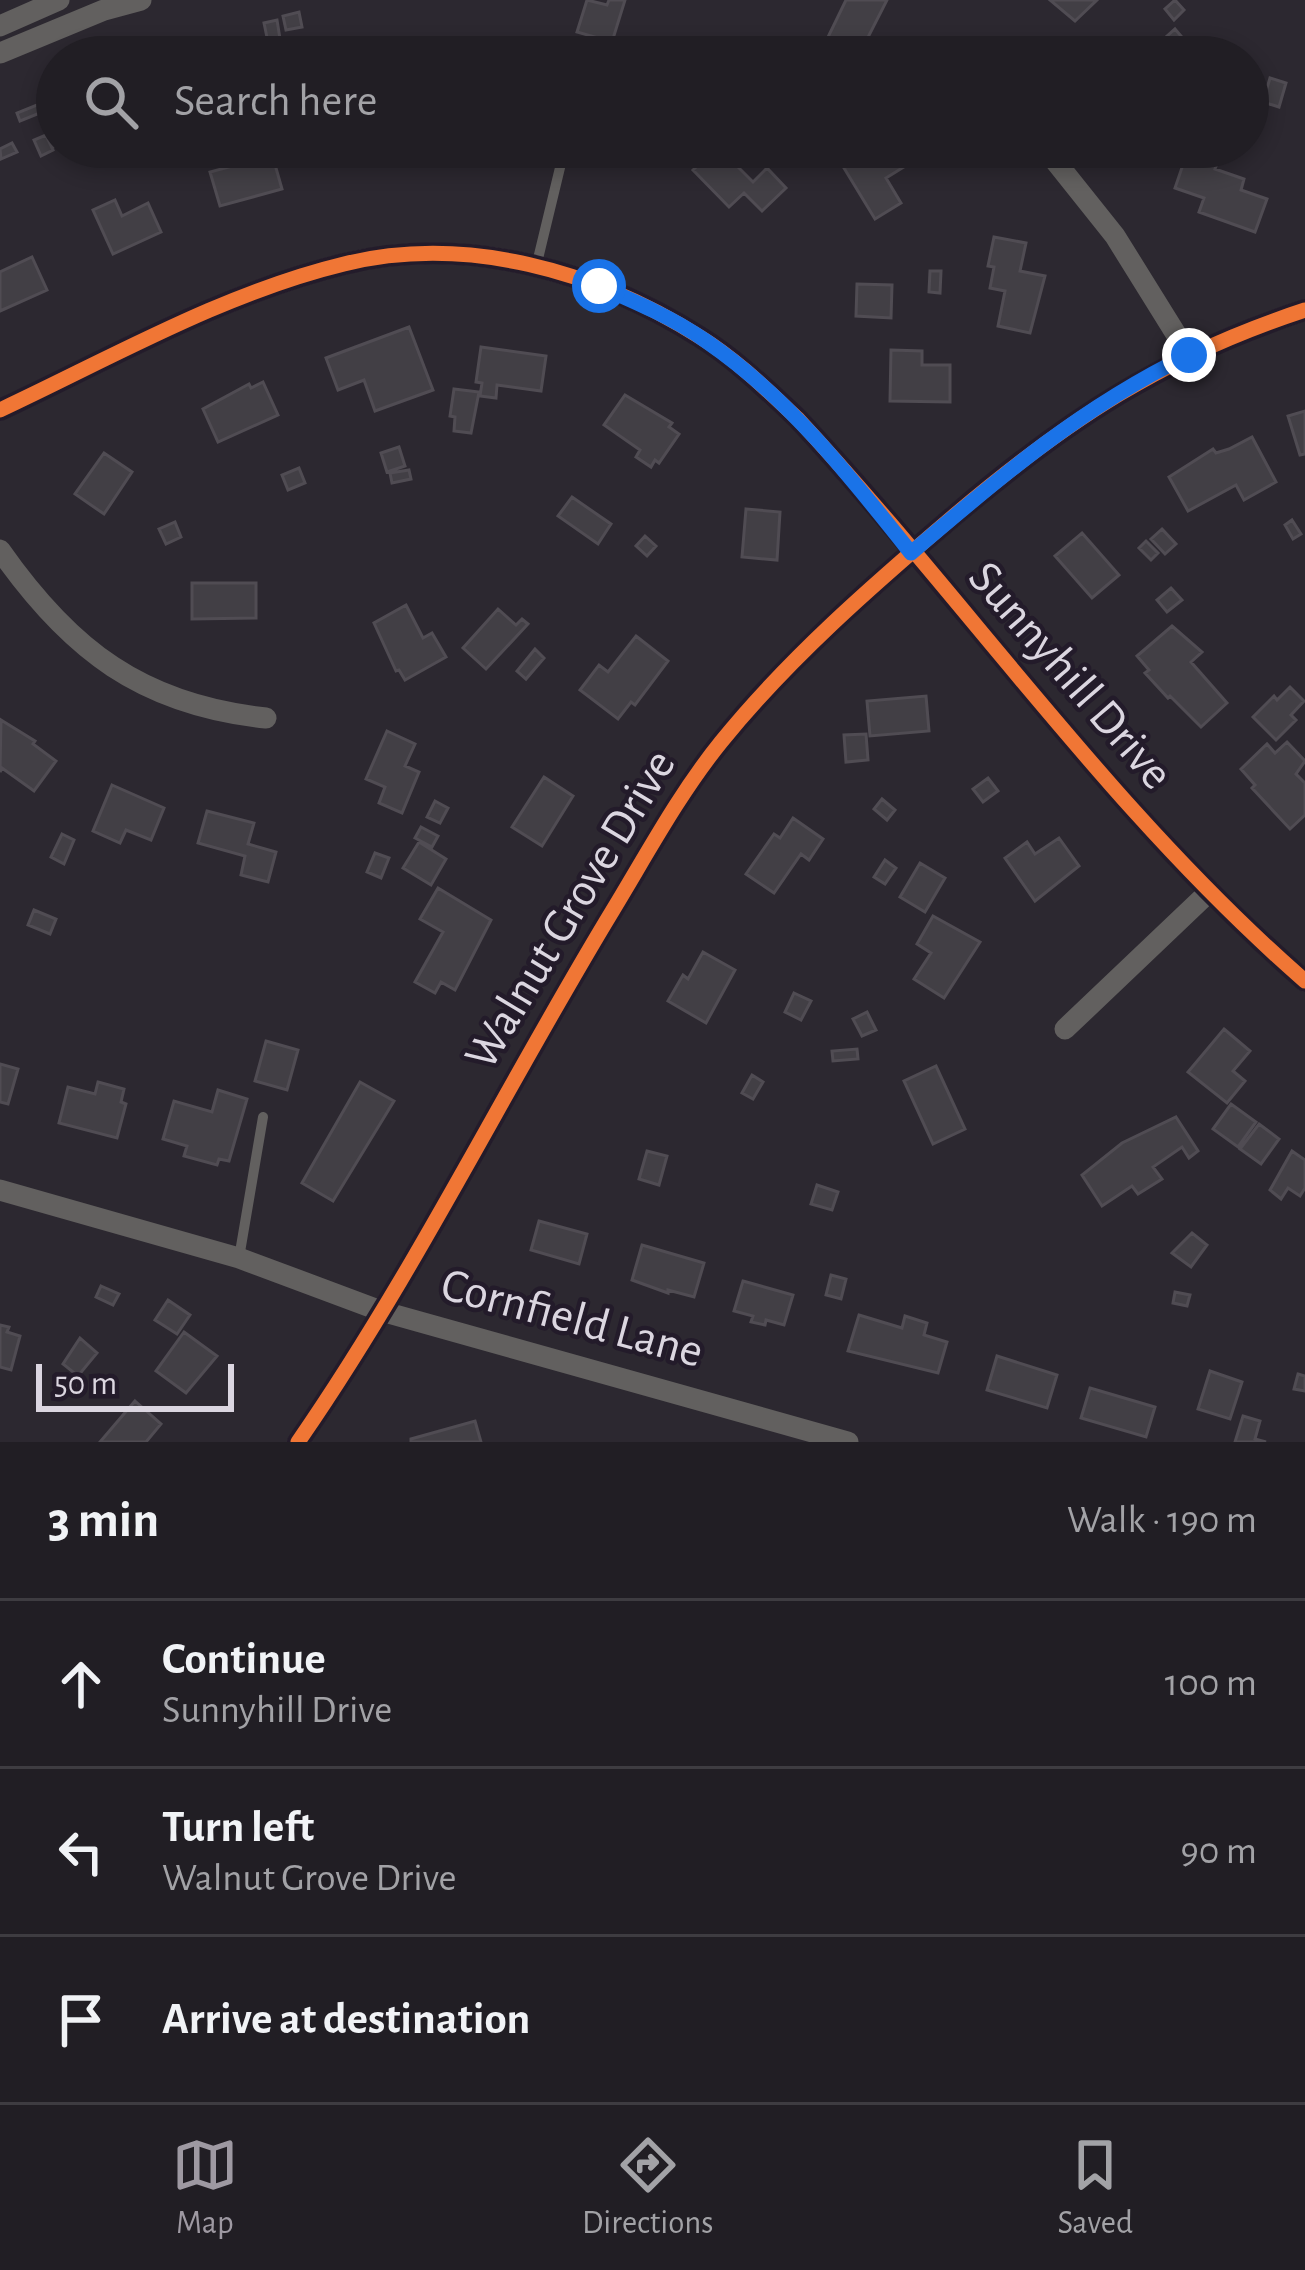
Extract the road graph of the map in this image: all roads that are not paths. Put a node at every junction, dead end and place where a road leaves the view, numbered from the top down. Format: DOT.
graph roads {
  1 [pos="59,0"];
  2 [pos="141,0"];
  3 [pos="0,26"];
  4 [pos="41,36"];
  5 [pos="36,38"];
  6 [pos="0,53"];
  7 [pos="560,168"];
  8 [pos="1061,168"];
  9 [pos="536,267"];
  10 [pos="1305,310"];
  11 [pos="1189,355"];
  12 [pos="0,410"];
  13 [pos="0,550"];
  14 [pos="911,553"];
  15 [pos="266,718"];
  16 [pos="1210,891"];
  17 [pos="1305,981"];
  18 [pos="1065,1029"];
  19 [pos="263,1117"];
  20 [pos="0,1190"];
  21 [pos="239,1258"];
  22 [pos="381,1311"];
  23 [pos="298,1442"];
  24 [pos="848,1442"];
  1 -- 3 [label="street"];
  2 -- 4 [label="street"];
  5 -- 6 [label="street"];
  7 -- 9 [label="lane"];
  8 -- 11 [label="street"];
  9 -- 12 [label="street, Sunnyhill Drive"];
  9 -- 14 [label="street, Sunnyhill Drive"];
  10 -- 11 [label="street, Walnut Grove Drive"];
  11 -- 14 [label="street, Walnut Grove Drive"];
  13 -- 15 [label="street"];
  14 -- 16 [label="street, Sunnyhill Drive"];
  14 -- 22 [label="street, Walnut Grove Drive"];
  16 -- 17 [label="street, Sunnyhill Drive"];
  16 -- 18 [label="street"];
  19 -- 21 [label="lane"];
  20 -- 21 [label="street, Cornfield Lane"];
  21 -- 22 [label="street, Cornfield Lane"];
  22 -- 23 [label="street, Walnut Grove Drive"];
  22 -- 24 [label="street, Cornfield Lane"];
}
